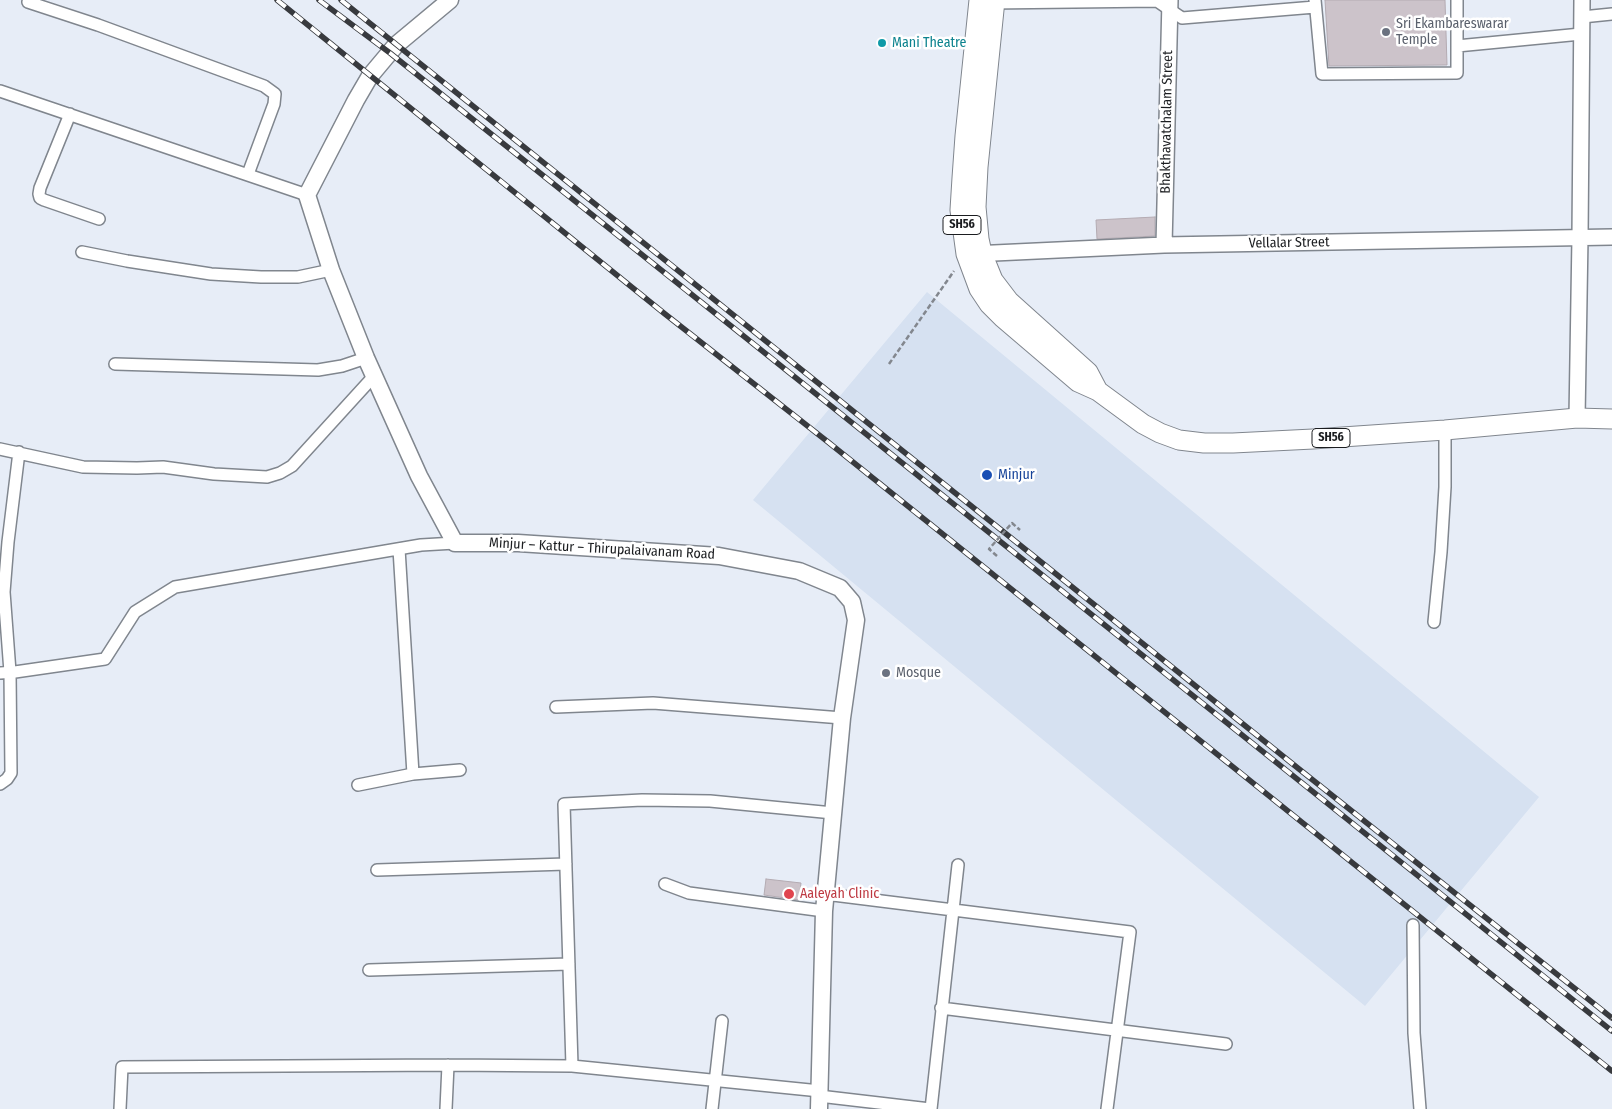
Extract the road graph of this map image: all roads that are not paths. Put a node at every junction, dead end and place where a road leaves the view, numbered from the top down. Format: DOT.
graph roads {
  1 [pos="29,0"];
  2 [pos="450,0"];
  3 [pos="1457,0"];
  4 [pos="1582,0"];
  5 [pos="987,2"];
  6 [pos="1315,3"];
  7 [pos="1170,5"];
  8 [pos="1612,14"];
  9 [pos="1582,17"];
  10 [pos="1581,34"];
  11 [pos="1457,46"];
  12 [pos="0,90"];
  13 [pos="70,114"];
  14 [pos="248,174"];
  15 [pos="307,195"];
  16 [pos="99,218"];
  17 [pos="1580,237"];
  18 [pos="1612,237"];
  19 [pos="1164,245"];
  20 [pos="82,252"];
  21 [pos="974,254"];
  22 [pos="330,270"];
  23 [pos="366,358"];
  24 [pos="115,364"];
  25 [pos="374,376"];
  26 [pos="1612,406"];
  27 [pos="1577,418"];
  28 [pos="1612,419"];
  29 [pos="1445,430"];
  30 [pos="0,449"];
  31 [pos="19,452"];
  32 [pos="455,543"];
  33 [pos="399,549"];
  34 [pos="1434,622"];
  35 [pos="5,673"];
  36 [pos="556,706"];
  37 [pos="842,718"];
  38 [pos="460,770"];
  39 [pos="413,774"];
  40 [pos="0,784"];
  41 [pos="358,785"];
  42 [pos="832,812"];
  43 [pos="566,864"];
  44 [pos="958,865"];
  45 [pos="377,870"];
  46 [pos="665,884"];
  47 [pos="825,902"];
  48 [pos="952,910"];
  49 [pos="1413,925"];
  50 [pos="569,964"];
  51 [pos="369,970"];
  52 [pos="942,1008"];
  53 [pos="722,1021"];
  54 [pos="1117,1030"];
  55 [pos="1226,1044"];
  56 [pos="448,1064"];
  57 [pos="572,1066"];
  58 [pos="716,1080"];
  59 [pos="819,1099"];
  60 [pos="120,1109"];
  61 [pos="446,1109"];
  62 [pos="712,1109"];
  63 [pos="930,1109"];
  64 [pos="1107,1109"];
  65 [pos="1420,1109"];
  1 -- 14 [label="street"];
  2 -- 15 [label="main road"];
  3 -- 11 [label="street"];
  4 -- 9 [label="street"];
  5 -- 7 [label="street"];
  5 -- 21 [label="main road, SH56"];
  6 -- 7 [label="street"];
  6 -- 11 [label="street"];
  7 -- 19 [label="street, Bhakthavatchalam Street"];
  8 -- 9 [label="street"];
  9 -- 10 [label="street"];
  10 -- 11 [label="street"];
  10 -- 17 [label="street"];
  12 -- 13 [label="street"];
  13 -- 14 [label="street"];
  13 -- 16 [label="street"];
  14 -- 15 [label="street"];
  15 -- 22 [label="main road"];
  17 -- 18 [label="street, Vellalar Street"];
  17 -- 19 [label="street, Vellalar Street"];
  17 -- 27 [label="street"];
  19 -- 21 [label="street, Vellalar Street"];
  20 -- 22 [label="street"];
  21 -- 29 [label="main road, SH56"];
  22 -- 23 [label="main road"];
  23 -- 24 [label="street"];
  23 -- 25 [label="main road"];
  25 -- 31 [label="street"];
  25 -- 32 [label="main road"];
  26 -- 27 [label="main road, SH56"];
  27 -- 28 [label="main road, SH56"];
  27 -- 29 [label="main road, SH56"];
  29 -- 34 [label="street"];
  30 -- 31 [label="street"];
  31 -- 35 [label="street"];
  32 -- 33 [label="street"];
  32 -- 37 [label="main road, Minjur – Kattur – Thirupalaivanam Road"];
  33 -- 35 [label="street"];
  33 -- 39 [label="street"];
  35 -- 40 [label="street"];
  36 -- 37 [label="street"];
  37 -- 42 [label="main road, Minjur – Kattur – Thirupalaivanam Road"];
  38 -- 39 [label="street"];
  39 -- 41 [label="street"];
  42 -- 43 [label="street"];
  42 -- 47 [label="main road, Minjur – Kattur – Thirupalaivanam Road"];
  43 -- 45 [label="street"];
  43 -- 50 [label="street"];
  44 -- 48 [label="street"];
  46 -- 47 [label="street"];
  47 -- 48 [label="street"];
  47 -- 59 [label="main road, Minjur – Kattur – Thirupalaivanam Road"];
  48 -- 52 [label="street"];
  48 -- 54 [label="street"];
  49 -- 65 [label="street"];
  50 -- 51 [label="street"];
  50 -- 57 [label="street"];
  52 -- 54 [label="street"];
  52 -- 63 [label="street"];
  53 -- 58 [label="street"];
  54 -- 55 [label="street"];
  54 -- 64 [label="street"];
  56 -- 57 [label="street"];
  56 -- 60 [label="street"];
  56 -- 61 [label="street"];
  57 -- 58 [label="street"];
  58 -- 59 [label="street"];
  58 -- 62 [label="street"];
  59 -- 63 [label="street"];
}
